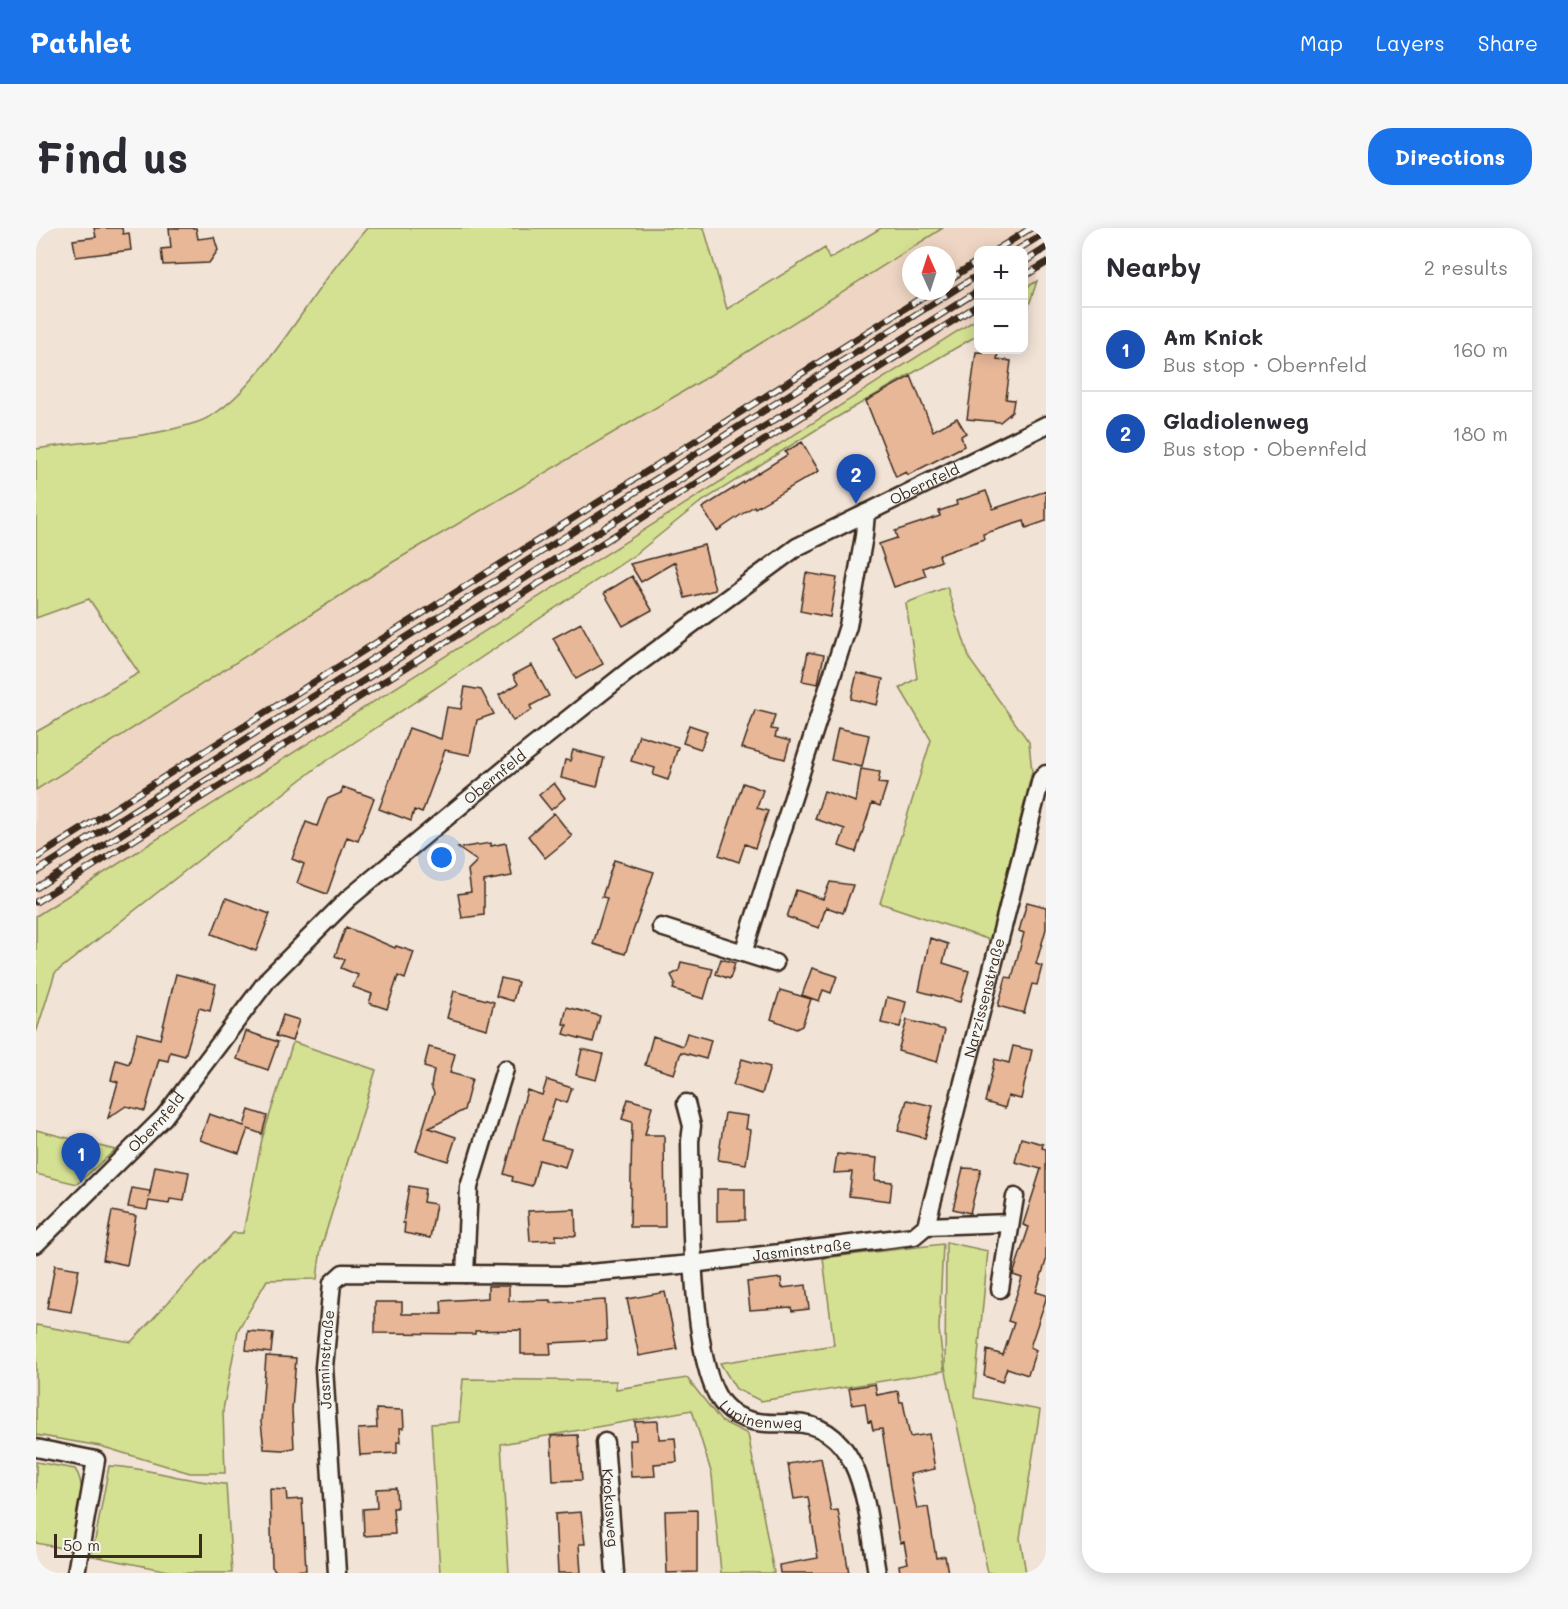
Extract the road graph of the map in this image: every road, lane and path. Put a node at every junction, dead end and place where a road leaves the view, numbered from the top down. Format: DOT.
graph roads {
  1 [pos="1046,425"];
  2 [pos="866,513"];
  3 [pos="1046,774"];
  4 [pos="661,927"];
  5 [pos="743,953"];
  6 [pos="775,963"];
  7 [pos="505,1069"];
  8 [pos="686,1103"];
  9 [pos="1015,1197"];
  10 [pos="1010,1223"];
  11 [pos="920,1231"];
  12 [pos="36,1244"];
  13 [pos="692,1264"];
  14 [pos="465,1274"];
  15 [pos="1000,1289"];
  16 [pos="605,1442"];
  17 [pos="36,1448"];
  18 [pos="76,1573"];
  19 [pos="337,1573"];
  20 [pos="615,1573"];
  21 [pos="877,1573"];
  1 -- 2 [label="street, Obernfeld"];
  2 -- 5 [label="street"];
  2 -- 12 [label="street, Obernfeld"];
  3 -- 11 [label="street, Narzissenstraße"];
  4 -- 5 [label="street"];
  5 -- 6 [label="street"];
  7 -- 14 [label="street"];
  8 -- 13 [label="street"];
  9 -- 10 [label="street"];
  10 -- 11 [label="street"];
  10 -- 15 [label="street"];
  11 -- 13 [label="street, Jasminstraße"];
  13 -- 14 [label="street, Jasminstraße"];
  13 -- 21 [label="street, Lupinenweg"];
  14 -- 19 [label="street, Jasminstraße"];
  16 -- 20 [label="street, Krokusweg"];
  17 -- 18 [label="street"];
}
